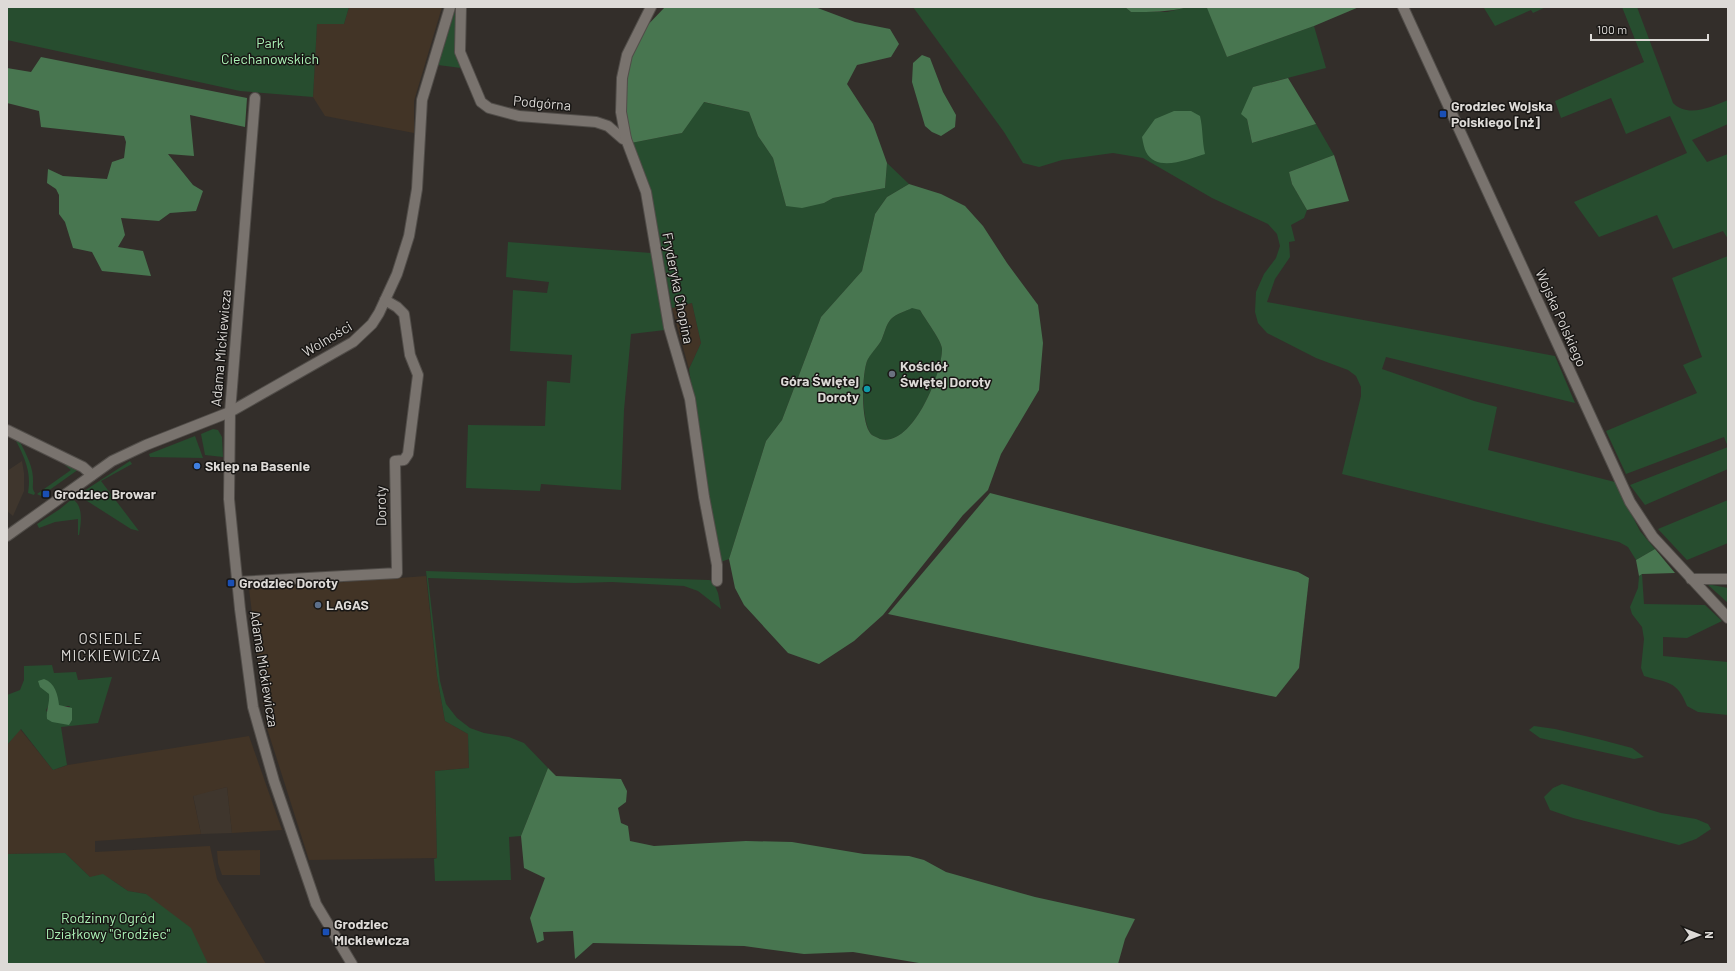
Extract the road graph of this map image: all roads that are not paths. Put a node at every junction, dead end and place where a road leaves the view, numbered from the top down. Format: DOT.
graph roads {
  1 [pos="450,7"];
  2 [pos="461,7"];
  3 [pos="651,7"];
  4 [pos="1403,7"];
  5 [pos="255,98"];
  6 [pos="626,139"];
  7 [pos="385,300"];
  8 [pos="230,412"];
  9 [pos="7,430"];
  10 [pos="92,475"];
  11 [pos="7,536"];
  12 [pos="1691,579"];
  13 [pos="1728,579"];
  14 [pos="717,581"];
  15 [pos="237,582"];
  16 [pos="1728,618"];
  17 [pos="352,964"];
  1 -- 7 [label="street, Wolności"];
  2 -- 6 [label="street, Podgórna"];
  3 -- 6 [label="street, Fryderyka Chopina"];
  4 -- 12 [label="street, Wojska Polskiego"];
  5 -- 8 [label="street, Adama Mickiewicza"];
  6 -- 14 [label="street, Fryderyka Chopina"];
  7 -- 8 [label="street, Wolności"];
  7 -- 15 [label="street, Doroty"];
  8 -- 10 [label="street, Wolności"];
  8 -- 15 [label="street, Adama Mickiewicza"];
  9 -- 10 [label="street"];
  10 -- 11 [label="street, Wolności"];
  12 -- 13 [label="street"];
  12 -- 16 [label="street, Wojska Polskiego"];
  15 -- 17 [label="street, Adama Mickiewicza"];
}
